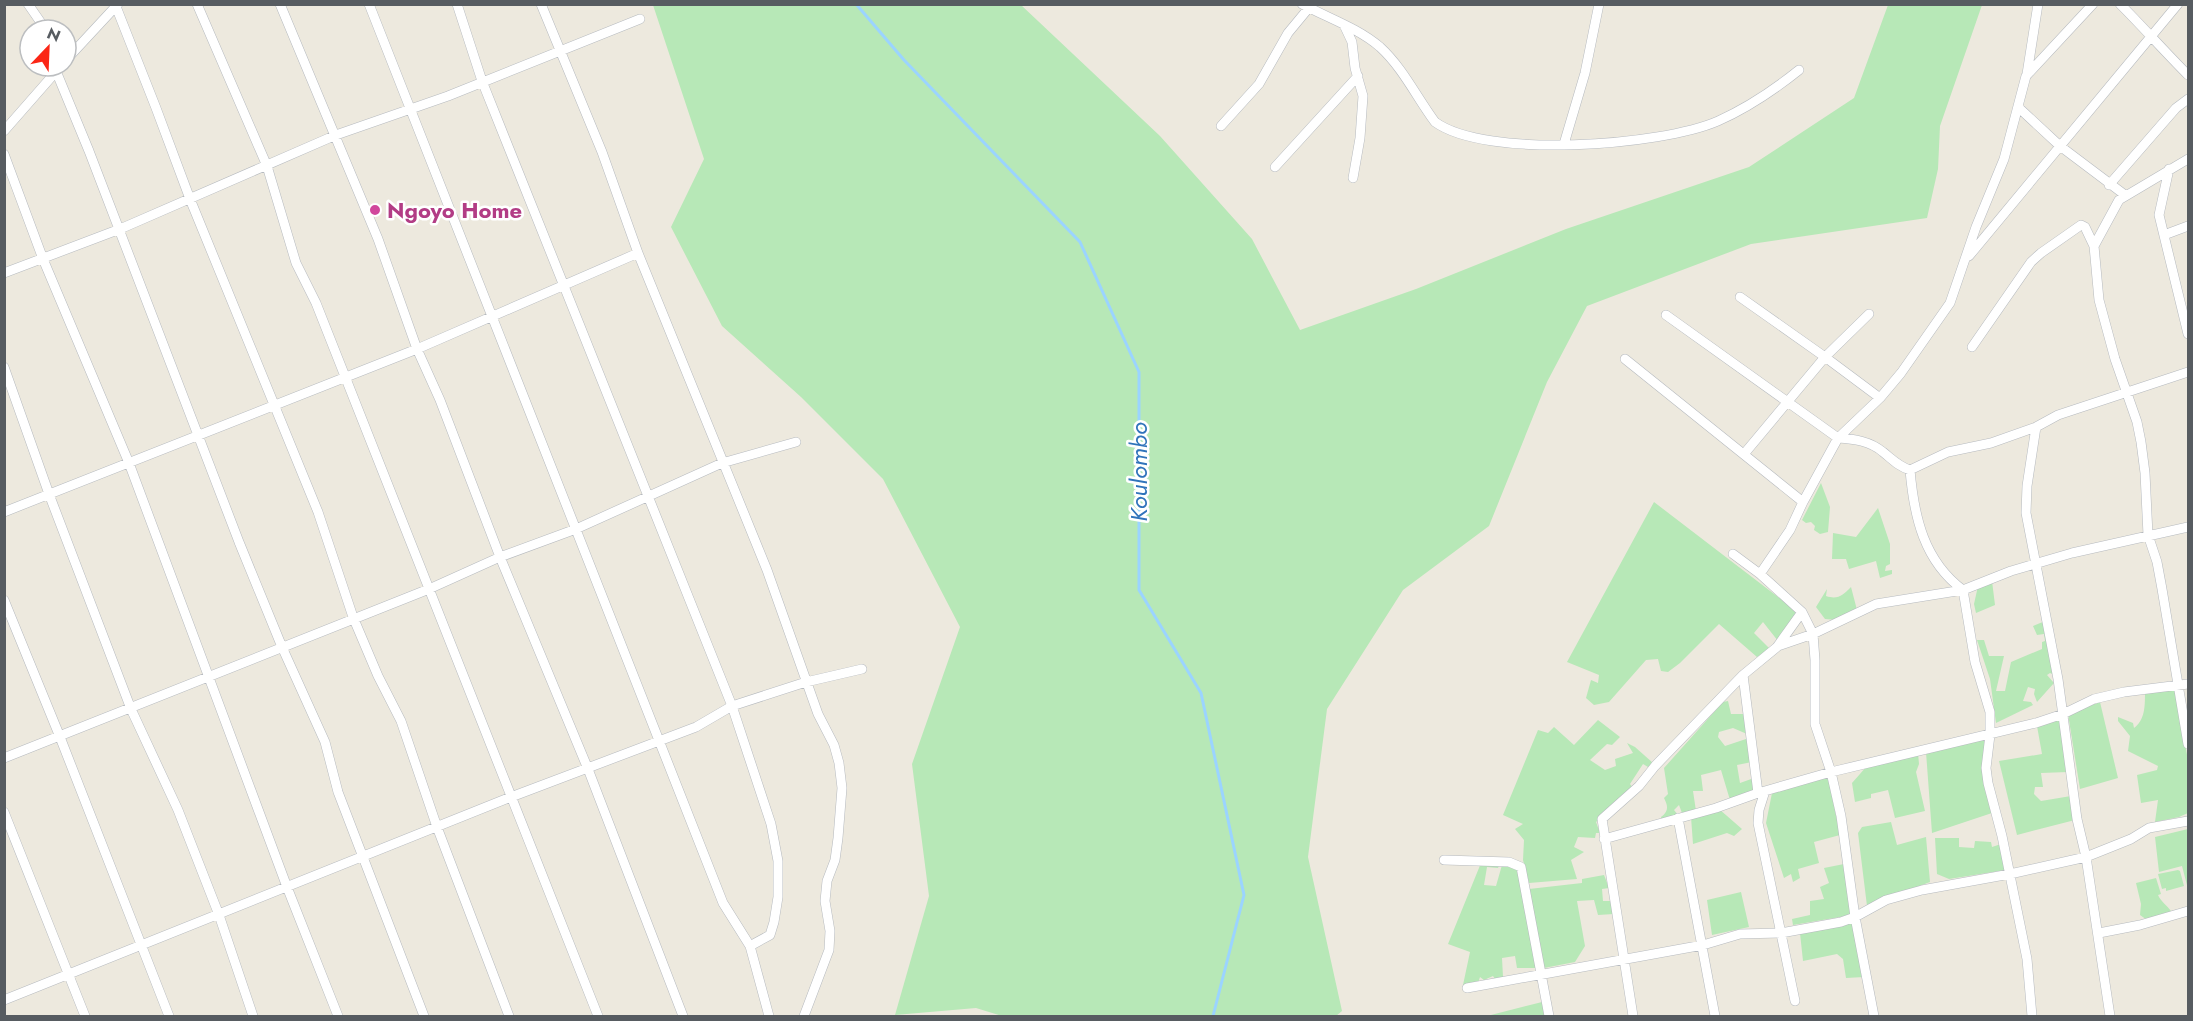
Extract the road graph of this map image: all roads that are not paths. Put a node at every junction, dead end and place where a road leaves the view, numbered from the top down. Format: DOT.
graph roads {
  1 [pos="28,4"];
  2 [pos="196,4"];
  3 [pos="280,4"];
  4 [pos="369,4"];
  5 [pos="457,4"];
  6 [pos="541,4"];
  7 [pos="1599,4"];
  8 [pos="2038,4"];
  9 [pos="2093,4"];
  10 [pos="2120,4"];
  11 [pos="2178,4"];
  12 [pos="116,5"];
  13 [pos="1308,6"];
  14 [pos="38,18"];
  15 [pos="640,20"];
  16 [pos="1343,25"];
  17 [pos="2152,36"];
  18 [pos="78,47"];
  19 [pos="560,51"];
  20 [pos="1799,70"];
  21 [pos="2188,75"];
  22 [pos="1358,76"];
  23 [pos="2026,76"];
  24 [pos="50,78"];
  25 [pos="68,78"];
  26 [pos="482,81"];
  27 [pos="2188,99"];
  28 [pos="2018,107"];
  29 [pos="410,110"];
  30 [pos="1221,126"];
  31 [pos="4,131"];
  32 [pos="336,135"];
  33 [pos="1564,144"];
  34 [pos="2060,146"];
  35 [pos="4,154"];
  36 [pos="2188,159"];
  37 [pos="267,166"];
  38 [pos="1275,167"];
  39 [pos="2169,169"];
  40 [pos="1353,178"];
  41 [pos="2109,185"];
  42 [pos="2125,195"];
  43 [pos="190,199"];
  44 [pos="2188,226"];
  45 [pos="120,229"];
  46 [pos="2164,235"];
  47 [pos="2094,246"];
  48 [pos="638,252"];
  49 [pos="43,259"];
  50 [pos="1966,260"];
  51 [pos="4,273"];
  52 [pos="565,285"];
  53 [pos="1740,297"];
  54 [pos="1869,314"];
  55 [pos="1666,315"];
  56 [pos="491,317"];
  57 [pos="2188,334"];
  58 [pos="1972,347"];
  59 [pos="417,349"];
  60 [pos="1826,357"];
  61 [pos="1625,359"];
  62 [pos="4,367"];
  63 [pos="2188,372"];
  64 [pos="344,377"];
  65 [pos="2127,393"];
  66 [pos="1880,398"];
  67 [pos="1789,402"];
  68 [pos="276,405"];
  69 [pos="2036,427"];
  70 [pos="198,436"];
  71 [pos="1838,438"];
  72 [pos="796,442"];
  73 [pos="1744,454"];
  74 [pos="129,463"];
  75 [pos="722,463"];
  76 [pos="1910,471"];
  77 [pos="49,494"];
  78 [pos="647,498"];
  79 [pos="1803,502"];
  80 [pos="4,512"];
  81 [pos="2188,527"];
  82 [pos="576,529"];
  83 [pos="2148,535"];
  84 [pos="1733,554"];
  85 [pos="500,557"];
  86 [pos="2036,564"];
  87 [pos="1760,574"];
  88 [pos="429,589"];
  89 [pos="1963,590"];
  90 [pos="4,600"];
  91 [pos="1802,612"];
  92 [pos="353,618"];
  93 [pos="1813,634"];
  94 [pos="282,647"];
  95 [pos="1777,647"];
  96 [pos="862,669"];
  97 [pos="1743,675"];
  98 [pos="209,678"];
  99 [pos="806,682"];
  100 [pos="2188,684"];
  101 [pos="2178,686"];
  102 [pos="732,706"];
  103 [pos="131,709"];
  104 [pos="2063,714"];
  105 [pos="1990,735"];
  106 [pos="60,736"];
  107 [pos="660,741"];
  108 [pos="2188,744"];
  109 [pos="4,758"];
  110 [pos="588,769"];
  111 [pos="1831,772"];
  112 [pos="1761,792"];
  113 [pos="511,796"];
  114 [pos="4,812"];
  115 [pos="1678,818"];
  116 [pos="2188,821"];
  117 [pos="437,827"];
  118 [pos="1604,839"];
  119 [pos="363,856"];
  120 [pos="2086,857"];
  121 [pos="1444,860"];
  122 [pos="2010,874"];
  123 [pos="287,887"];
  124 [pos="2188,911"];
  125 [pos="219,915"];
  126 [pos="1855,917"];
  127 [pos="1781,933"];
  128 [pos="2099,933"];
  129 [pos="1702,945"];
  130 [pos="142,946"];
  131 [pos="750,946"];
  132 [pos="1623,958"];
  133 [pos="69,975"];
  134 [pos="1541,975"];
  135 [pos="1467,988"];
  136 [pos="4,1000"];
  137 [pos="1794,1001"];
  138 [pos="85,1017"];
  139 [pos="169,1017"];
  140 [pos="253,1017"];
  141 [pos="338,1017"];
  142 [pos="424,1017"];
  143 [pos="509,1017"];
  144 [pos="598,1017"];
  145 [pos="683,1017"];
  146 [pos="769,1017"];
  147 [pos="804,1017"];
  148 [pos="1549,1017"];
  149 [pos="1633,1017"];
  150 [pos="1715,1017"];
  151 [pos="1874,1017"];
  152 [pos="2032,1017"];
  153 [pos="2110,1017"];
  1 -- 14 [label="street"];
  2 -- 37 [label="street"];
  3 -- 32 [label="street"];
  4 -- 29 [label="street"];
  5 -- 26 [label="street"];
  6 -- 19 [label="street"];
  7 -- 33 [label="street"];
  8 -- 23 [label="street"];
  9 -- 23 [label="street"];
  10 -- 17 [label="street"];
  11 -- 17 [label="street"];
  12 -- 18 [label="street"];
  12 -- 43 [label="street"];
  13 -- 16 [label="street"];
  13 -- 30 [label="street"];
  15 -- 19 [label="street"];
  16 -- 22 [label="street"];
  16 -- 33 [label="street"];
  17 -- 21 [label="street"];
  17 -- 34 [label="street"];
  19 -- 26 [label="street"];
  19 -- 48 [label="street"];
  20 -- 33 [label="street"];
  22 -- 38 [label="street"];
  22 -- 40 [label="street"];
  23 -- 28 [label="street"];
  24 -- 31 [label="street"];
  25 -- 45 [label="street"];
  26 -- 29 [label="street"];
  26 -- 52 [label="street"];
  27 -- 41 [label="street"];
  28 -- 34 [label="street"];
  28 -- 50 [label="street"];
  29 -- 32 [label="street"];
  29 -- 56 [label="street"];
  32 -- 37 [label="street"];
  32 -- 59 [label="street"];
  34 -- 41 [label="street"];
  34 -- 50 [label="street"];
  35 -- 49 [label="street"];
  36 -- 39 [label="street"];
  37 -- 43 [label="street"];
  37 -- 64 [label="street"];
  39 -- 42 [label="street"];
  39 -- 46 [label="street"];
  41 -- 42 [label="street"];
  42 -- 47 [label="street"];
  43 -- 45 [label="street"];
  43 -- 68 [label="street"];
  44 -- 46 [label="street"];
  45 -- 49 [label="street"];
  45 -- 70 [label="street"];
  46 -- 57 [label="street"];
  47 -- 58 [label="street"];
  47 -- 65 [label="street"];
  48 -- 52 [label="street"];
  48 -- 75 [label="street"];
  49 -- 51 [label="street"];
  49 -- 74 [label="street"];
  50 -- 66 [label="street"];
  52 -- 56 [label="street"];
  52 -- 78 [label="street"];
  53 -- 60 [label="street"];
  54 -- 60 [label="street"];
  55 -- 67 [label="street"];
  56 -- 59 [label="street"];
  56 -- 82 [label="street"];
  59 -- 64 [label="street"];
  59 -- 85 [label="street"];
  60 -- 66 [label="street"];
  60 -- 67 [label="street"];
  61 -- 73 [label="street"];
  62 -- 77 [label="street"];
  63 -- 65 [label="street"];
  64 -- 68 [label="street"];
  64 -- 88 [label="street"];
  65 -- 69 [label="street"];
  65 -- 83 [label="street"];
  66 -- 71 [label="street"];
  67 -- 71 [label="street"];
  67 -- 73 [label="street"];
  68 -- 70 [label="street"];
  68 -- 92 [label="street"];
  69 -- 76 [label="street"];
  69 -- 86 [label="street"];
  70 -- 74 [label="street"];
  70 -- 94 [label="street"];
  71 -- 76 [label="street"];
  71 -- 79 [label="street"];
  72 -- 75 [label="street"];
  73 -- 79 [label="street"];
  74 -- 77 [label="street"];
  74 -- 98 [label="street"];
  75 -- 78 [label="street"];
  75 -- 99 [label="street"];
  76 -- 89 [label="street"];
  77 -- 80 [label="street"];
  77 -- 103 [label="street"];
  78 -- 82 [label="street"];
  78 -- 102 [label="street"];
  79 -- 87 [label="street"];
  81 -- 83 [label="street"];
  82 -- 85 [label="street"];
  82 -- 107 [label="street"];
  83 -- 86 [label="street"];
  83 -- 101 [label="street"];
  84 -- 87 [label="street"];
  85 -- 88 [label="street"];
  85 -- 110 [label="street"];
  86 -- 89 [label="street"];
  86 -- 104 [label="street"];
  87 -- 91 [label="street"];
  88 -- 92 [label="street"];
  88 -- 113 [label="street"];
  89 -- 93 [label="street"];
  89 -- 105 [label="street"];
  90 -- 106 [label="street"];
  91 -- 93 [label="street"];
  91 -- 95 [label="street"];
  92 -- 94 [label="street"];
  92 -- 117 [label="street"];
  93 -- 95 [label="street"];
  93 -- 111 [label="street"];
  94 -- 98 [label="street"];
  94 -- 119 [label="street"];
  95 -- 97 [label="street"];
  96 -- 99 [label="street"];
  97 -- 112 [label="street"];
  97 -- 118 [label="street"];
  98 -- 103 [label="street"];
  98 -- 123 [label="street"];
  99 -- 102 [label="street"];
  99 -- 147 [label="street"];
  100 -- 101 [label="street"];
  101 -- 104 [label="street"];
  101 -- 108 [label="street"];
  102 -- 107 [label="street"];
  102 -- 131 [label="street"];
  103 -- 106 [label="street"];
  103 -- 125 [label="street"];
  104 -- 105 [label="street"];
  104 -- 120 [label="street"];
  105 -- 111 [label="street"];
  105 -- 122 [label="street"];
  106 -- 109 [label="street"];
  106 -- 130 [label="street"];
  107 -- 110 [label="street"];
  107 -- 131 [label="street"];
  110 -- 113 [label="street"];
  110 -- 145 [label="street"];
  111 -- 112 [label="street"];
  111 -- 126 [label="street"];
  112 -- 115 [label="street"];
  112 -- 127 [label="street"];
  113 -- 117 [label="street"];
  113 -- 144 [label="street"];
  114 -- 133 [label="street"];
  115 -- 118 [label="street"];
  115 -- 129 [label="street"];
  116 -- 120 [label="street"];
  117 -- 119 [label="street"];
  117 -- 143 [label="street"];
  118 -- 132 [label="street"];
  119 -- 123 [label="street"];
  119 -- 142 [label="street"];
  120 -- 122 [label="street"];
  120 -- 128 [label="street"];
  121 -- 134 [label="street"];
  122 -- 126 [label="street"];
  122 -- 152 [label="street"];
  123 -- 125 [label="street"];
  123 -- 141 [label="street"];
  124 -- 128 [label="street"];
  125 -- 130 [label="street"];
  125 -- 140 [label="street"];
  126 -- 127 [label="street"];
  126 -- 151 [label="street"];
  127 -- 129 [label="street"];
  127 -- 137 [label="street"];
  128 -- 153 [label="street"];
  129 -- 132 [label="street"];
  129 -- 150 [label="street"];
  130 -- 133 [label="street"];
  130 -- 139 [label="street"];
  131 -- 146 [label="street"];
  132 -- 134 [label="street"];
  132 -- 149 [label="street"];
  133 -- 136 [label="street"];
  133 -- 138 [label="street"];
  134 -- 135 [label="street"];
  134 -- 148 [label="street"];
}
